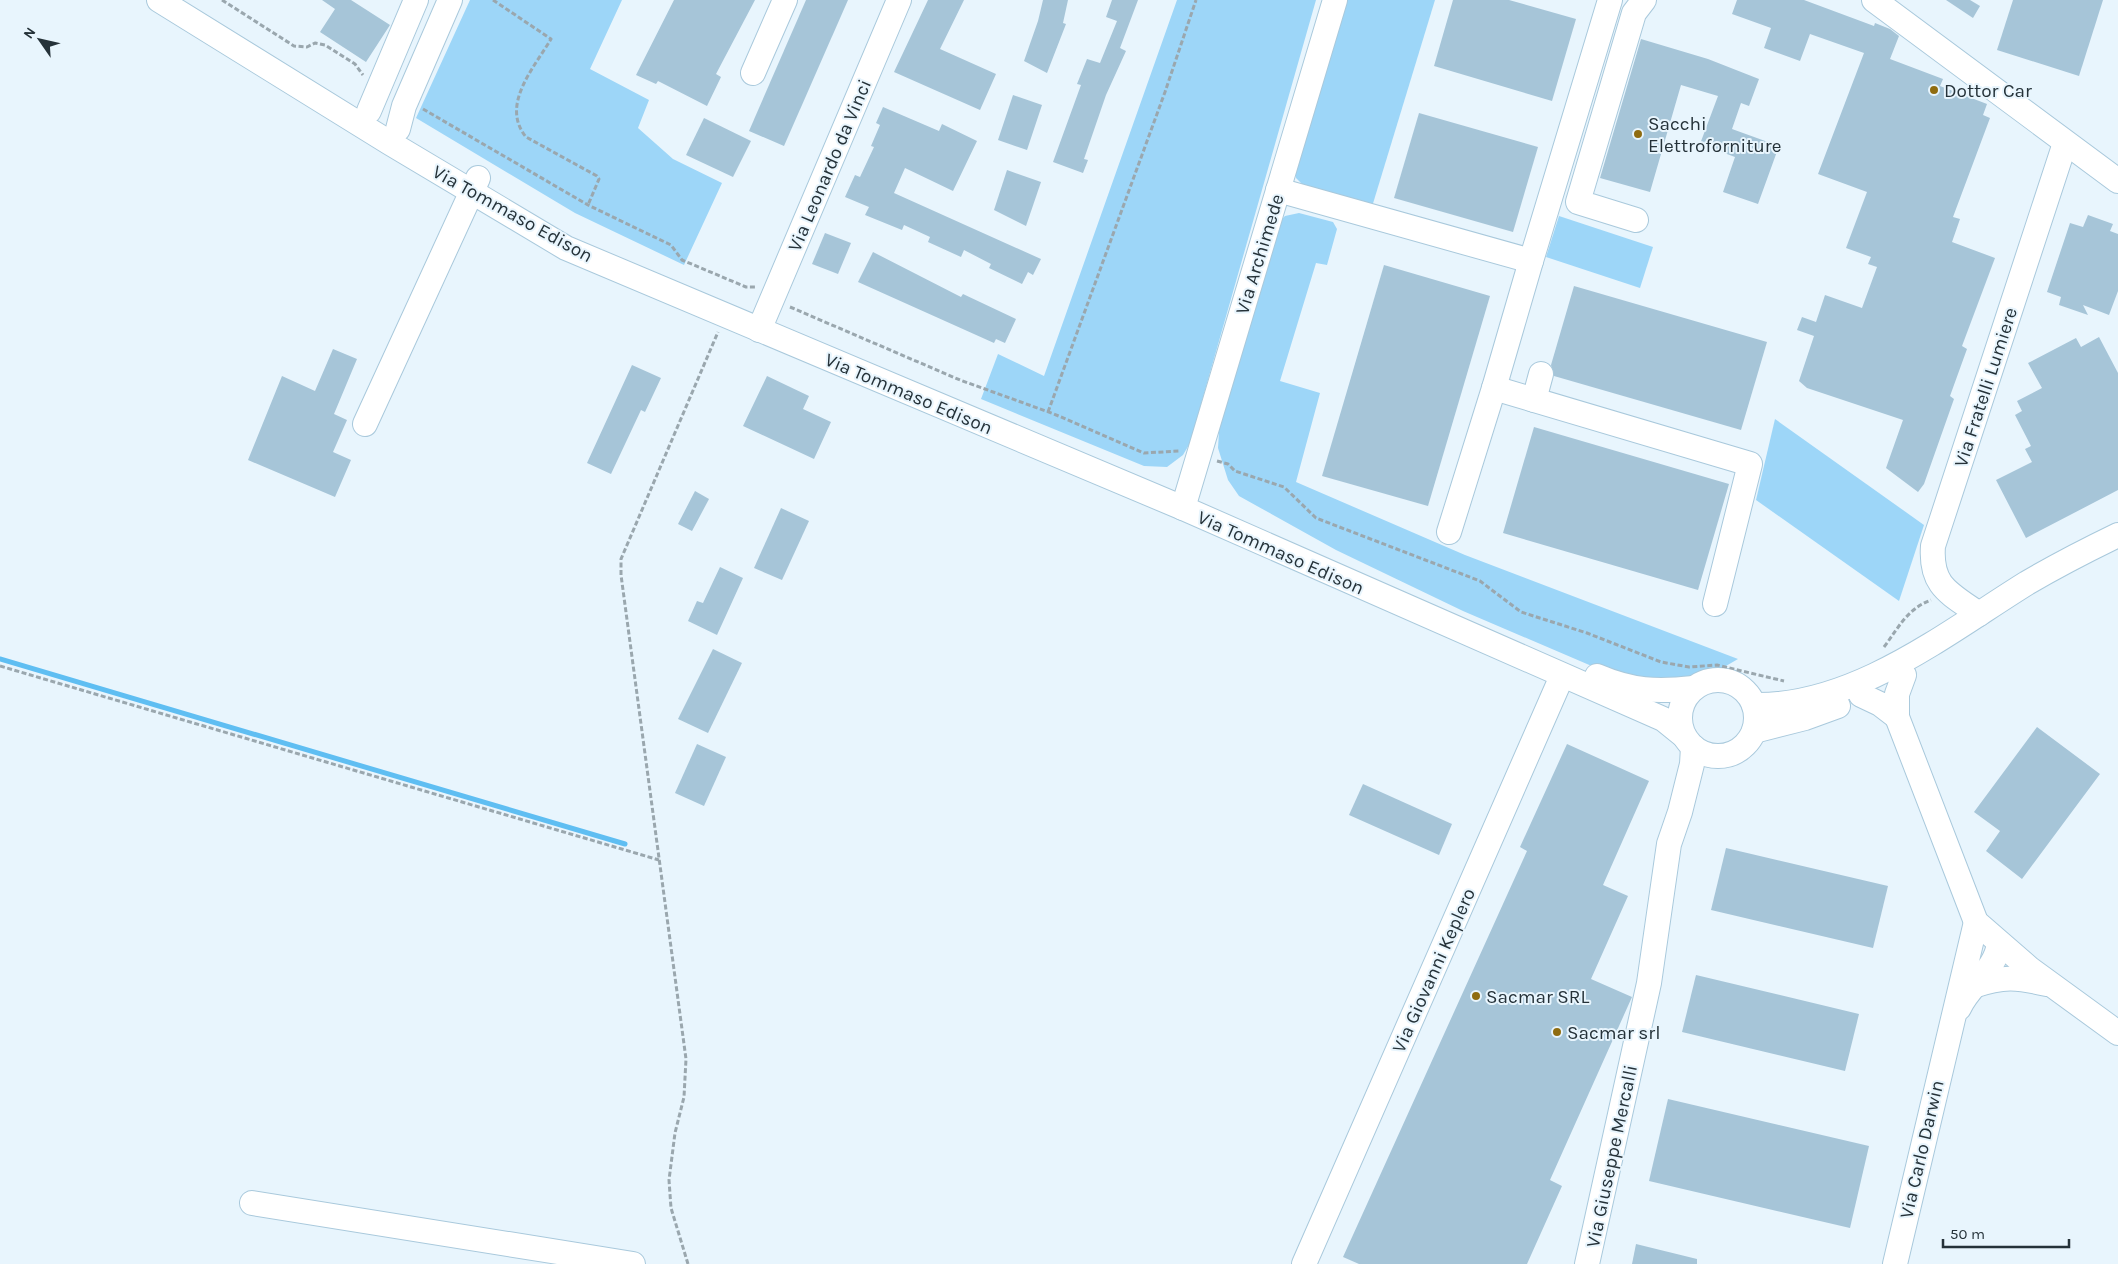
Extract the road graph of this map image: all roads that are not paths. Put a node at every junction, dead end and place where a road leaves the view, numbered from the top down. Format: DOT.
graph roads {
  1 [pos="159,0"];
  2 [pos="190,0"];
  3 [pos="416,0"];
  4 [pos="450,0"];
  5 [pos="785,0"];
  6 [pos="899,0"];
  7 [pos="1335,0"];
  8 [pos="1610,0"];
  9 [pos="1644,0"];
  10 [pos="1874,0"];
  11 [pos="754,72"];
  12 [pos="382,78"];
  13 [pos="414,84"];
  14 [pos="369,111"];
  15 [pos="398,129"];
  16 [pos="2065,143"];
  17 [pos="2118,182"];
  18 [pos="475,184"];
  19 [pos="1278,190"];
  20 [pos="1636,220"];
  21 [pos="1531,261"];
  22 [pos="762,322"];
  23 [pos="1541,374"];
  24 [pos="1494,388"];
  25 [pos="1534,400"];
  26 [pos="364,424"];
  27 [pos="1185,500"];
  28 [pos="1449,532"];
  29 [pos="2118,536"];
  30 [pos="1715,604"];
  31 [pos="1970,620"];
  32 [pos="1904,675"];
  33 [pos="1562,676"];
  34 [pos="1694,688"];
  35 [pos="1861,695"];
  36 [pos="1754,705"];
  37 [pos="1897,718"];
  38 [pos="1754,731"];
  39 [pos="1688,741"];
  40 [pos="1717,756"];
  41 [pos="1680,812"];
  42 [pos="1976,922"];
  43 [pos="1999,944"];
  44 [pos="2052,984"];
  45 [pos="1973,986"];
  46 [pos="2118,1033"];
  47 [pos="1947,1035"];
  48 [pos="252,1203"];
  49 [pos="633,1264"];
  50 [pos="1305,1264"];
  51 [pos="1587,1264"];
  52 [pos="1895,1264"];
  1 -- 18 [label="street, Via Tommaso Edison"];
  2 -- 14 [label="street, Via Tommaso Edison"];
  3 -- 12 [label="street"];
  4 -- 13 [label="street"];
  5 -- 11 [label="street"];
  6 -- 22 [label="street, Via Leonardo da Vinci"];
  7 -- 19 [label="street, Via Archimede"];
  8 -- 21 [label="street"];
  9 -- 20 [label="street"];
  10 -- 16 [label="street"];
  12 -- 13 [label="street"];
  12 -- 14 [label="street"];
  13 -- 15 [label="street"];
  14 -- 15 [label="street, Via Tommaso Edison"];
  15 -- 18 [label="street, Via Tommaso Edison"];
  16 -- 17 [label="street"];
  16 -- 31 [label="street, Via Fratelli Lumiere"];
  18 -- 22 [label="street, Via Tommaso Edison"];
  18 -- 22 [label="street, Via Tommaso Edison"];
  18 -- 26 [label="street"];
  19 -- 21 [label="street"];
  19 -- 27 [label="street, Via Archimede"];
  21 -- 24 [label="street"];
  22 -- 27 [label="street, Via Tommaso Edison"];
  23 -- 25 [label="street"];
  24 -- 25 [label="street"];
  24 -- 28 [label="street"];
  25 -- 30 [label="street"];
  27 -- 33 [label="street, Via Tommaso Edison"];
  27 -- 34 [label="street, Via Tommaso Edison"];
  29 -- 31 [label="street"];
  31 -- 32 [label="street"];
  31 -- 36 [label="street"];
  32 -- 35 [label="street"];
  32 -- 37 [label="street"];
  33 -- 39 [label="street, Via Tommaso Edison"];
  33 -- 50 [label="street, Via Giovanni Keplero"];
  34 -- 36 [label="street"];
  34 -- 39 [label="street"];
  35 -- 37 [label="street"];
  35 -- 38 [label="street"];
  36 -- 38 [label="street"];
  37 -- 42 [label="street"];
  38 -- 40 [label="street"];
  39 -- 40 [label="street"];
  39 -- 41 [label="street, Via Giuseppe Mercalli"];
  40 -- 41 [label="street, Via Giuseppe Mercalli"];
  41 -- 51 [label="street, Via Giuseppe Mercalli"];
  42 -- 43 [label="street"];
  42 -- 47 [label="street, Via Carlo Darwin"];
  43 -- 44 [label="street"];
  43 -- 45 [label="street, Via Carlo Darwin"];
  44 -- 45 [label="street"];
  44 -- 46 [label="street"];
  45 -- 47 [label="street, Via Carlo Darwin"];
  47 -- 52 [label="street, Via Carlo Darwin"];
  48 -- 49 [label="street"];
}
